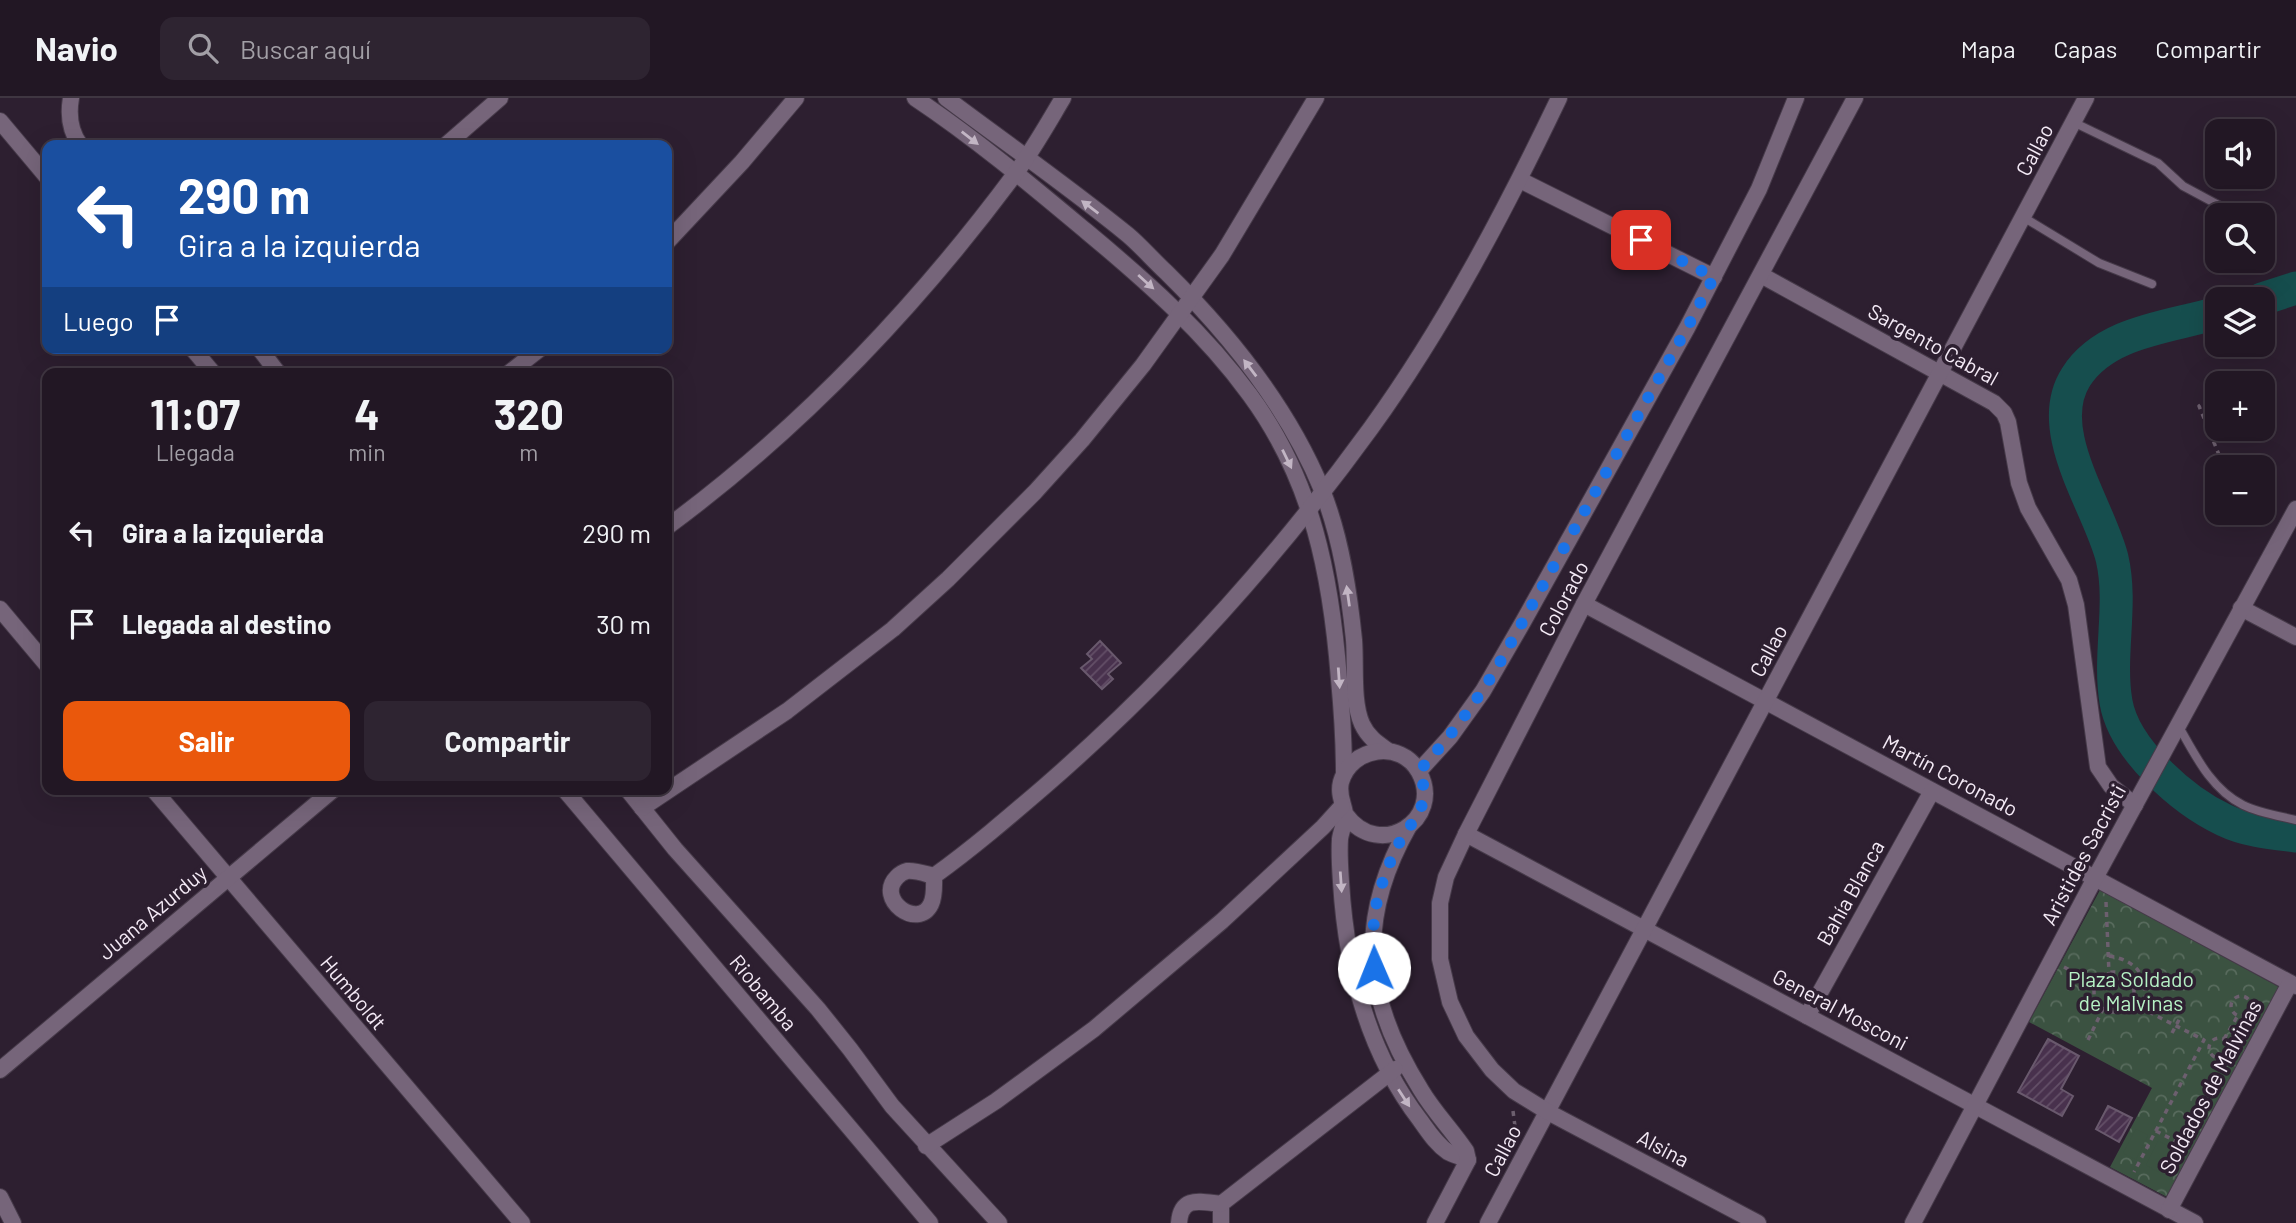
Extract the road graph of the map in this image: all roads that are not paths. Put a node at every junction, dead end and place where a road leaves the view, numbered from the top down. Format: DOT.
graph roads {
  1 [pos="71,98"];
  2 [pos="500,98"];
  3 [pos="796,98"];
  4 [pos="915,98"];
  5 [pos="946,98"];
  6 [pos="1063,98"];
  7 [pos="1316,98"];
  8 [pos="1559,98"];
  9 [pos="1796,98"];
  10 [pos="1855,98"];
  11 [pos="2086,98"];
  12 [pos="0,121"];
  13 [pos="2073,122"];
  14 [pos="77,140"];
  15 [pos="452,140"];
  16 [pos="1026,158"];
  17 [pos="42,171"];
  18 [pos="1015,174"];
  19 [pos="1520,180"];
  20 [pos="2215,203"];
  21 [pos="2023,217"];
  22 [pos="672,237"];
  23 [pos="1761,275"];
  24 [pos="1714,277"];
  25 [pos="2152,284"];
  26 [pos="1192,298"];
  27 [pos="1179,313"];
  28 [pos="197,354"];
  29 [pos="264,354"];
  30 [pos="533,354"];
  31 [pos="209,368"];
  32 [pos="274,368"];
  33 [pos="515,368"];
  34 [pos="1940,373"];
  35 [pos="1322,491"];
  36 [pos="2296,509"];
  37 [pos="1309,510"];
  38 [pos="672,523"];
  39 [pos="1584,604"];
  40 [pos="2242,608"];
  41 [pos="0,609"];
  42 [pos="2296,637"];
  43 [pos="42,658"];
  44 [pos="1765,701"];
  45 [pos="2175,732"];
  46 [pos="1387,750"];
  47 [pos="1419,771"];
  48 [pos="1344,774"];
  49 [pos="672,788"];
  50 [pos="1932,791"];
  51 [pos="158,795"];
  52 [pos="327,795"];
  53 [pos="569,795"];
  54 [pos="632,795"];
  55 [pos="661,795"];
  56 [pos="2135,805"];
  57 [pos="642,808"];
  58 [pos="1344,810"];
  59 [pos="2296,820"];
  60 [pos="1409,827"];
  61 [pos="1466,834"];
  62 [pos="934,876"];
  63 [pos="228,878"];
  64 [pos="2100,881"];
  65 [pos="1644,929"];
  66 [pos="2293,985"];
  67 [pos="1807,1016"];
  68 [pos="1405,1061"];
  69 [pos="0,1070"];
  70 [pos="1389,1073"];
  71 [pos="1975,1106"];
  72 [pos="1548,1112"];
  73 [pos="926,1146"];
  74 [pos="1468,1160"];
  75 [pos="0,1197"];
  76 [pos="1221,1204"];
  77 [pos="2169,1210"];
  78 [pos="13,1223"];
  79 [pos="522,1223"];
  80 [pos="930,1223"];
  81 [pos="999,1223"];
  82 [pos="1179,1223"];
  83 [pos="1221,1223"];
  84 [pos="1435,1223"];
  85 [pos="1488,1223"];
  86 [pos="1758,1223"];
  87 [pos="1913,1223"];
  88 [pos="2194,1223"];
  1 -- 14 [label="street"];
  2 -- 15 [label="street"];
  3 -- 22 [label="street"];
  4 -- 18 [label="street, one-way"];
  5 -- 16 [label="street"];
  6 -- 16 [label="street"];
  7 -- 26 [label="street"];
  8 -- 19 [label="street"];
  9 -- 24 [label="street"];
  10 -- 23 [label="street, Colorado"];
  11 -- 13 [label="street, Callao"];
  12 -- 17 [label="street"];
  13 -- 20 [label="lane"];
  13 -- 21 [label="street, Callao"];
  16 -- 18 [label="street"];
  26 -- 16 [label="street, one-way"];
  18 -- 27 [label="street, one-way"];
  18 -- 38 [label="street"];
  19 -- 24 [label="street"];
  19 -- 35 [label="street"];
  21 -- 25 [label="lane"];
  21 -- 34 [label="street, Callao"];
  23 -- 34 [label="street, Sargento Cabral"];
  23 -- 39 [label="street, Colorado"];
  24 -- 47 [label="street"];
  26 -- 27 [label="street"];
  35 -- 26 [label="street, one-way"];
  27 -- 37 [label="street, one-way"];
  27 -- 49 [label="street"];
  28 -- 31 [label="street"];
  29 -- 32 [label="street"];
  30 -- 33 [label="street"];
  34 -- 44 [label="street, Callao"];
  34 -- 56 [label="street, Sargento Cabral"];
  35 -- 37 [label="street"];
  46 -- 35 [label="street, one-way"];
  36 -- 40 [label="street, Aristides Sacristi"];
  37 -- 48 [label="street, one-way"];
  37 -- 62 [label="street"];
  39 -- 44 [label="street, Martín Coronado"];
  39 -- 61 [label="street, Colorado"];
  40 -- 42 [label="street"];
  40 -- 45 [label="street, Aristides Sacristi"];
  41 -- 43 [label="street"];
  44 -- 50 [label="street, Martín Coronado"];
  44 -- 65 [label="street, Callao"];
  45 -- 56 [label="street, Aristides Sacristi"];
  45 -- 59 [label="lane"];
  46 -- 47 [label="street"];
  46 -- 48 [label="street"];
  47 -- 60 [label="street"];
  48 -- 58 [label="street"];
  50 -- 64 [label="street, Martín Coronado"];
  50 -- 67 [label="street, Bahía Blanca"];
  51 -- 63 [label="street, Humboldt"];
  52 -- 63 [label="street, Juana Azurduy"];
  53 -- 80 [label="street, Riobamba"];
  54 -- 57 [label="street"];
  55 -- 57 [label="street"];
  56 -- 64 [label="street, Aristides Sacristi"];
  57 -- 73 [label="street"];
  58 -- 60 [label="street"];
  58 -- 70 [label="street, one-way"];
  58 -- 73 [label="street"];
  60 -- 68 [label="street"];
  61 -- 65 [label="street, General Mosconi"];
  61 -- 72 [label="street, Colorado"];
  63 -- 69 [label="street, Juana Azurduy"];
  63 -- 79 [label="street, Humboldt"];
  64 -- 66 [label="street, Martín Coronado"];
  64 -- 71 [label="street, Aristides Sacristi"];
  65 -- 67 [label="street, General Mosconi"];
  65 -- 72 [label="street, Callao"];
  66 -- 77 [label="street, Soldados de Malvinas"];
  67 -- 71 [label="street, General Mosconi"];
  68 -- 70 [label="street"];
  68 -- 74 [label="street"];
  70 -- 74 [label="street, one-way"];
  70 -- 76 [label="street"];
  71 -- 77 [label="street, General Mosconi"];
  71 -- 87 [label="street, Aristides Sacristi"];
  72 -- 85 [label="street, Callao"];
  72 -- 86 [label="street, Alsina"];
  73 -- 81 [label="street"];
  74 -- 84 [label="street"];
  75 -- 78 [label="street"];
  76 -- 82 [label="street"];
  76 -- 83 [label="street"];
  77 -- 88 [label="street, General Mosconi"];
}
